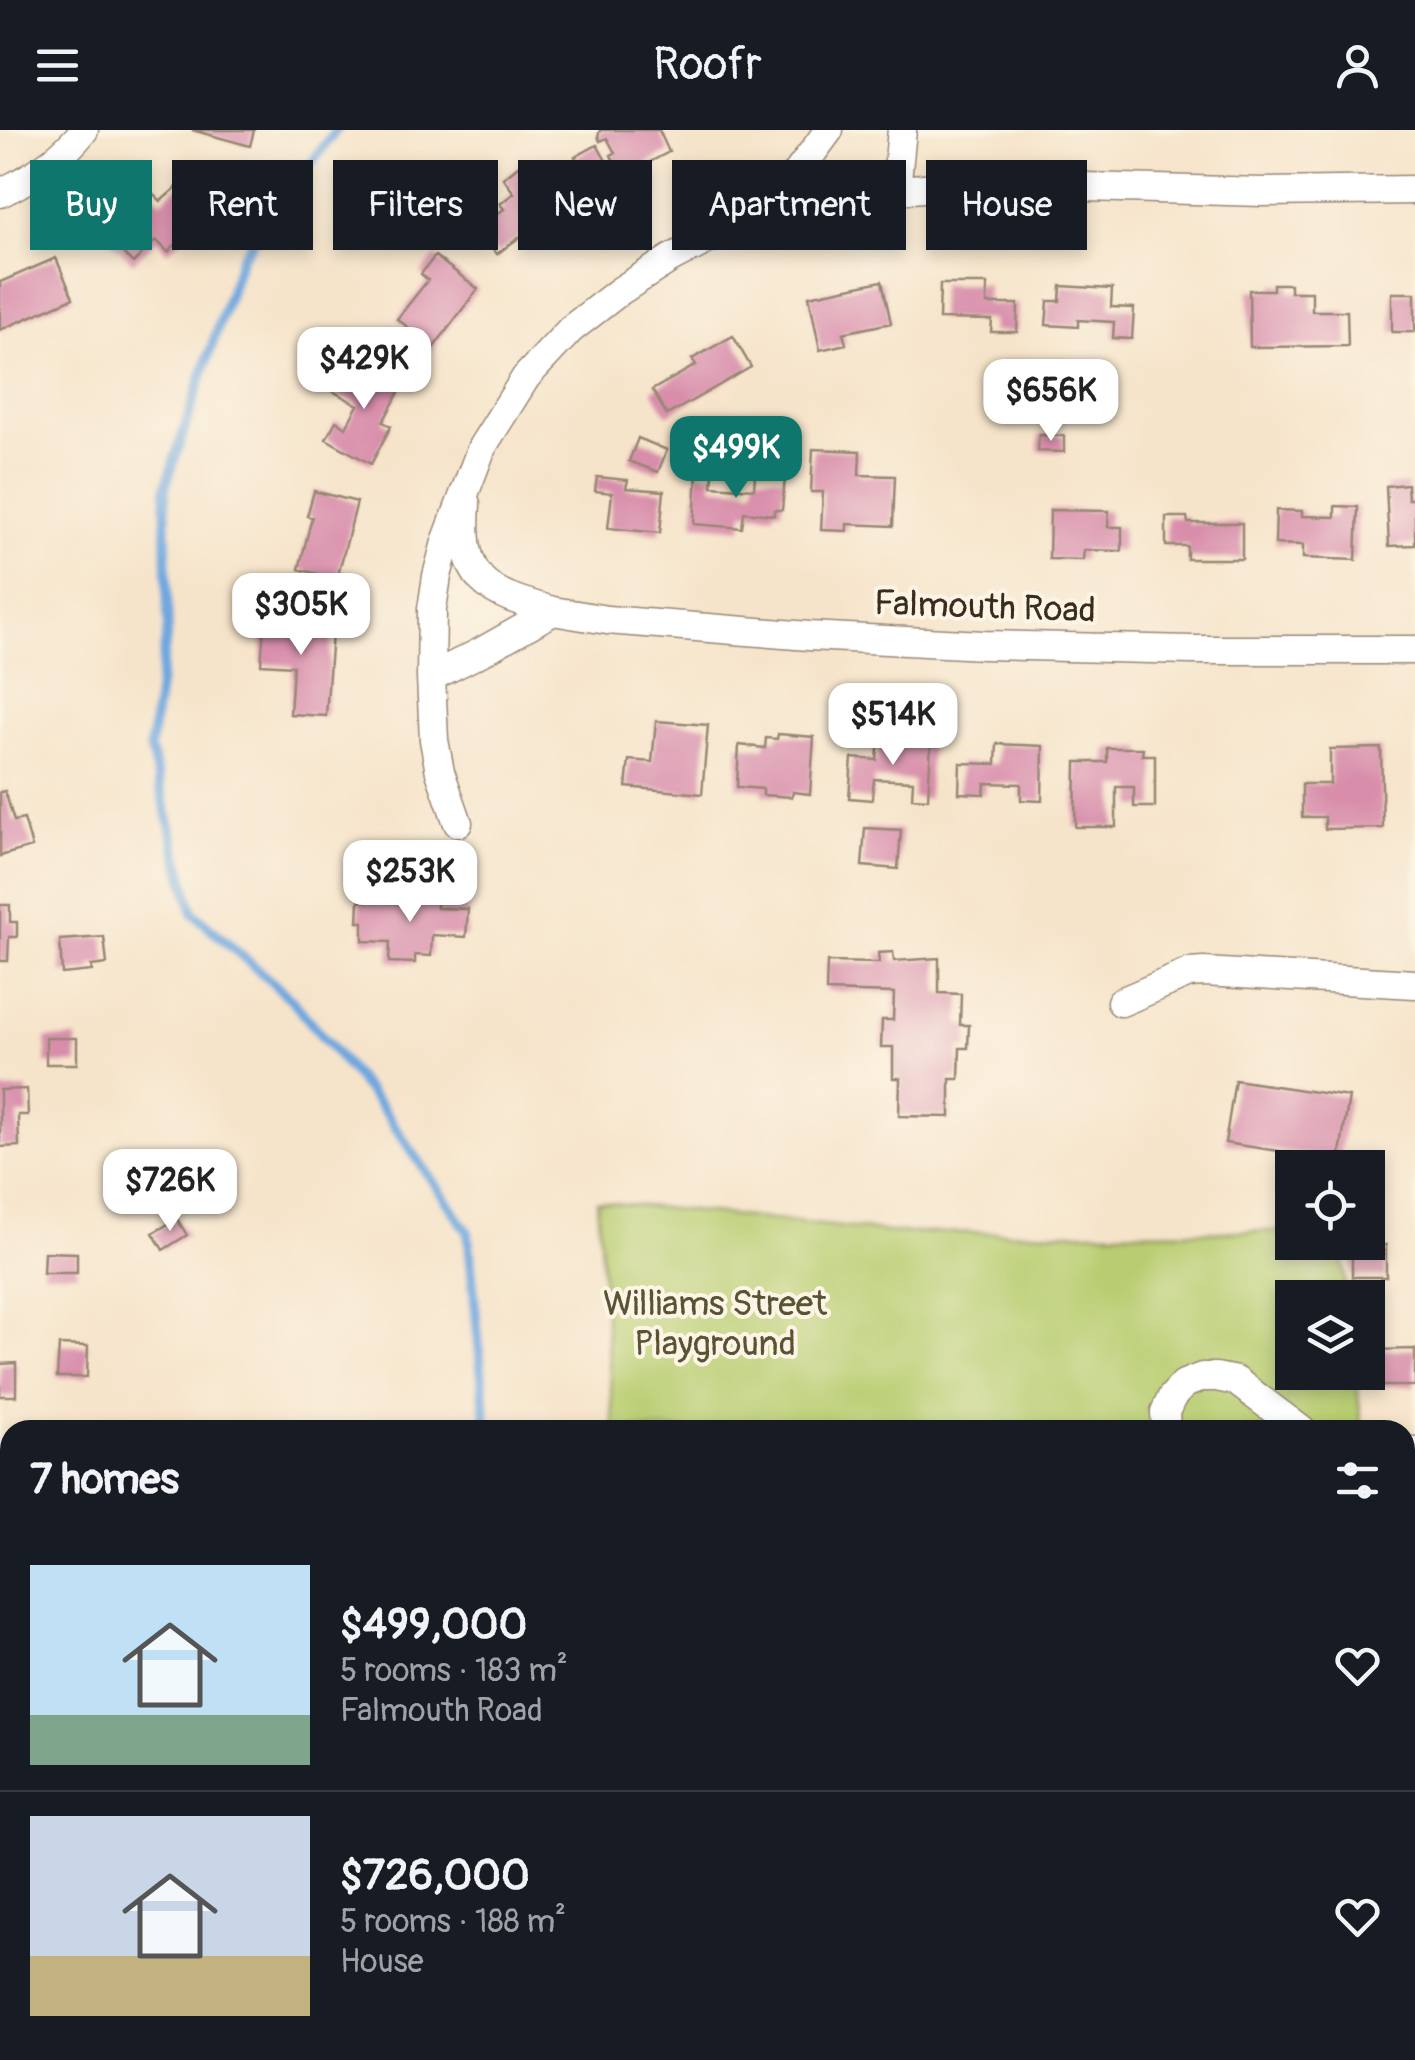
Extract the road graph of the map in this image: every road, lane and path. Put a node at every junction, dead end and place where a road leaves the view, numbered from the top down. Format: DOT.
graph roads {
  1 [pos="84,130"];
  2 [pos="829,130"];
  3 [pos="902,130"];
  4 [pos="807,160"];
  5 [pos="899,160"];
  6 [pos="906,189"];
  7 [pos="1415,190"];
  8 [pos="0,193"];
  9 [pos="687,250"];
  10 [pos="472,474"];
  11 [pos="553,611"];
  12 [pos="1415,650"];
  13 [pos="431,676"];
  14 [pos="458,823"];
  15 [pos="1415,984"];
  16 [pos="1121,1002"];
  17 [pos="1165,1420"];
  18 [pos="1288,1420"];
  1 -- 8 [label="street"];
  2 -- 4 [label="street"];
  3 -- 5 [label="street"];
  6 -- 7 [label="street"];
  9 -- 10 [label="street"];
  10 -- 11 [label="street, Falmouth Road"];
  10 -- 13 [label="street"];
  11 -- 12 [label="street, Falmouth Road"];
  11 -- 13 [label="street"];
  13 -- 14 [label="street"];
  15 -- 16 [label="street"];
  17 -- 18 [label="street"];
}
